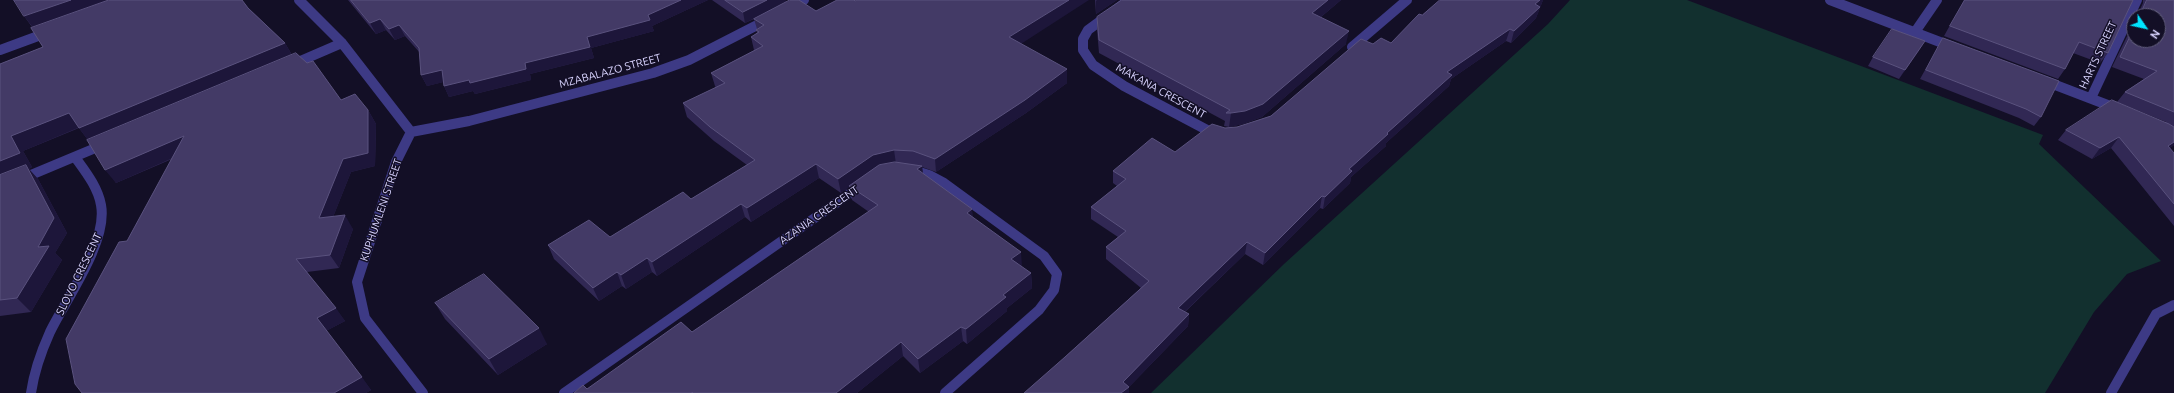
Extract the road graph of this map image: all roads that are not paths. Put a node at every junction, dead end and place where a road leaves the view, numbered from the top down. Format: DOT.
graph roads {
  1 [pos="300,0"];
  2 [pos="804,0"];
  3 [pos="1129,0"];
  4 [pos="1406,0"];
  5 [pos="1830,0"];
  6 [pos="1937,0"];
  7 [pos="2137,0"];
  8 [pos="57,30"];
  9 [pos="1915,32"];
  10 [pos="342,43"];
  11 [pos="1959,49"];
  12 [pos="0,50"];
  13 [pos="1348,51"];
  14 [pos="285,68"];
  15 [pos="2033,76"];
  16 [pos="2092,98"];
  17 [pos="2127,113"];
  18 [pos="410,132"];
  19 [pos="1225,134"];
  20 [pos="111,141"];
  21 [pos="75,157"];
  22 [pos="898,169"];
  23 [pos="873,178"];
  24 [pos="0,188"];
  25 [pos="2174,306"];
  26 [pos="31,393"];
  27 [pos="423,393"];
  28 [pos="564,393"];
  29 [pos="945,393"];
  30 [pos="2111,393"];
  1 -- 10 [label="street"];
  2 -- 18 [label="street, MZABALAZO STREET"];
  3 -- 19 [label="street, MAKANA CRESCENT"];
  4 -- 13 [label="street"];
  5 -- 9 [label="street"];
  6 -- 9 [label="street"];
  7 -- 16 [label="street, HARTS STREET"];
  8 -- 12 [label="street"];
  9 -- 11 [label="street"];
  10 -- 14 [label="street"];
  10 -- 18 [label="street"];
  15 -- 16 [label="street"];
  16 -- 17 [label="street"];
  18 -- 27 [label="street, KUPHUMLENI STREET"];
  20 -- 21 [label="street"];
  21 -- 24 [label="street"];
  21 -- 26 [label="street, SLOVO CRESCENT"];
  22 -- 29 [label="street"];
  23 -- 28 [label="street, AZANIA CRESCENT"];
  25 -- 30 [label="street"];
}
